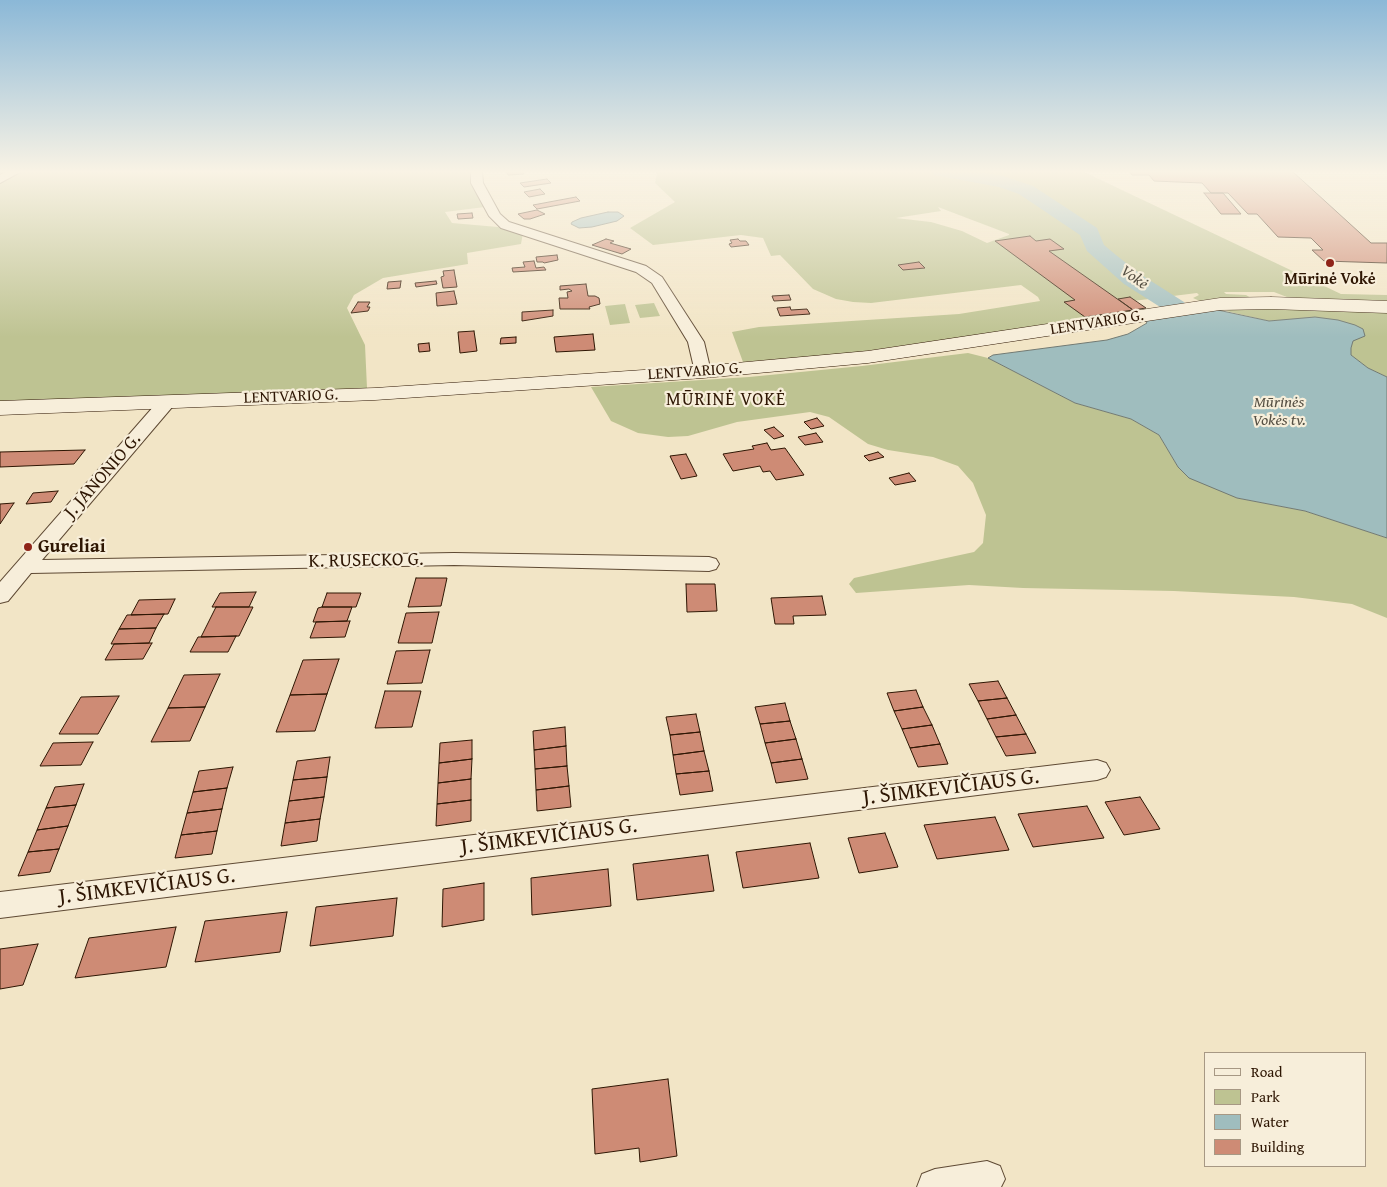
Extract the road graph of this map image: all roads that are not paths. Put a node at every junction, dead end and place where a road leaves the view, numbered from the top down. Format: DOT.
graph roads {
  1 [pos="509,226"];
  2 [pos="1387,307"];
  3 [pos="703,372"];
  4 [pos="167,402"];
  5 [pos="0,408"];
  6 [pos="709,564"];
  7 [pos="24,567"];
  8 [pos="0,596"];
  9 [pos="1097,770"];
  10 [pos="0,905"];
  11 [pos="987,1179"];
  12 [pos="934,1187"];
  1 -- 3 [label="street"];
  2 -- 3 [label="main road, LENTVARIO G."];
  3 -- 4 [label="main road, LENTVARIO G."];
  4 -- 5 [label="main road, LENTVARIO G."];
  4 -- 7 [label="street, J. JANONIO G."];
  6 -- 7 [label="street, K. RUSECKO G."];
  7 -- 8 [label="street, J. JANONIO G."];
  9 -- 10 [label="street, J. ŠIMKEVIČIAUS G."];
  11 -- 12 [label="street"];
}
